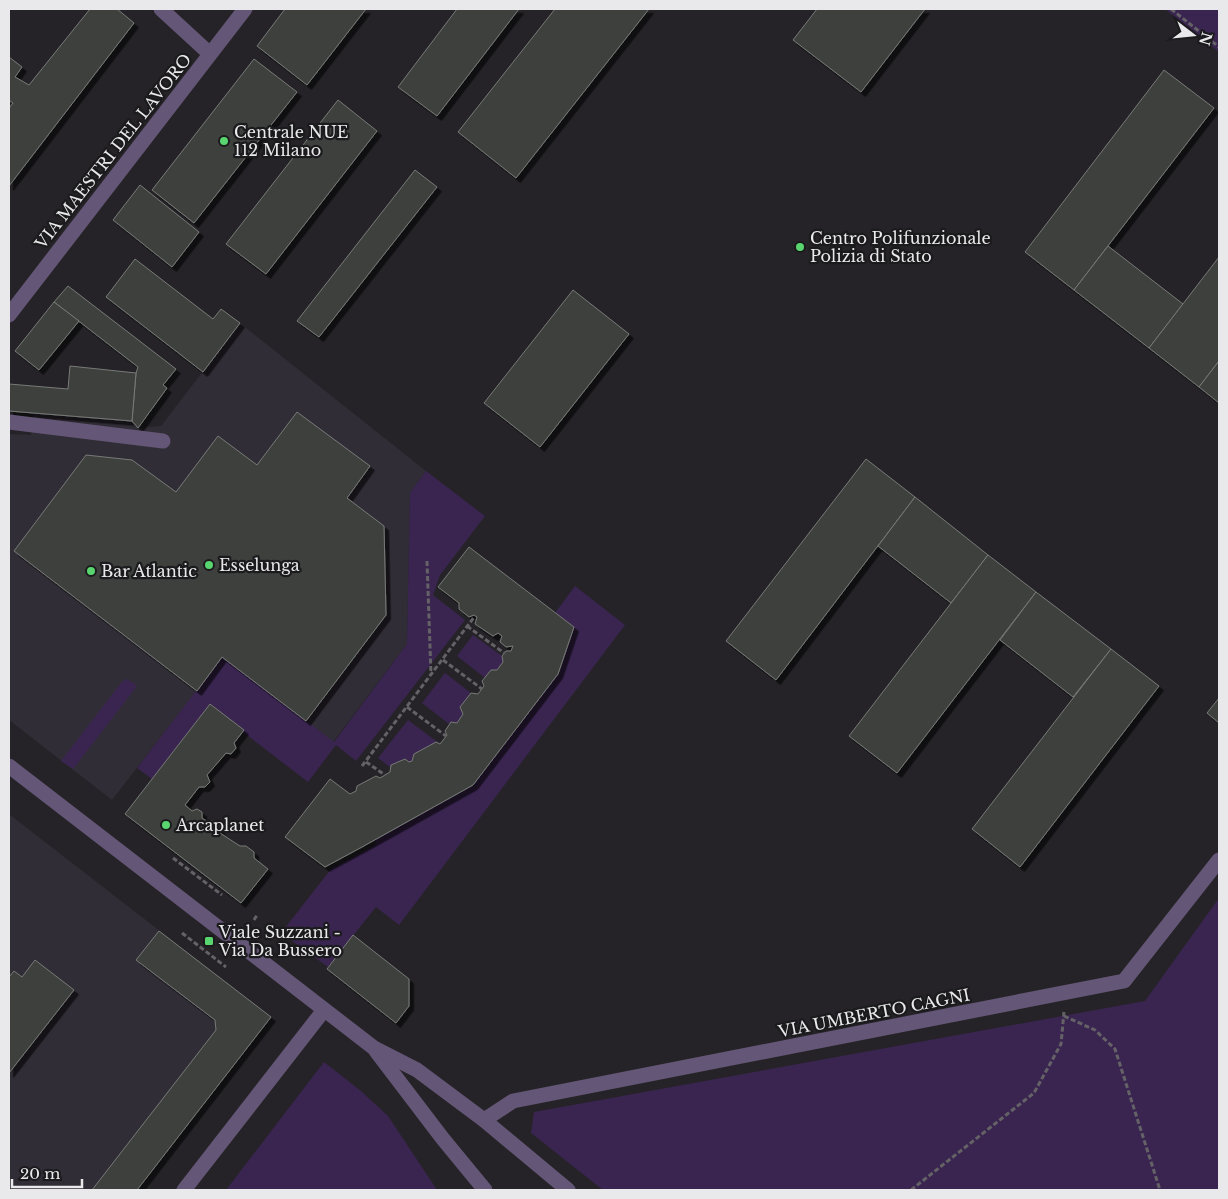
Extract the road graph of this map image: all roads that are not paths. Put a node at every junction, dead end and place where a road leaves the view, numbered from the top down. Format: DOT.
graph roads {
  1 [pos="161,9"];
  2 [pos="245,9"];
  3 [pos="210,54"];
  4 [pos="9,316"];
  5 [pos="9,422"];
  6 [pos="163,441"];
  7 [pos="9,766"];
  8 [pos="1218,864"];
  9 [pos="324,1010"];
  10 [pos="374,1048"];
  11 [pos="484,1120"];
  12 [pos="184,1190"];
  13 [pos="485,1190"];
  14 [pos="568,1190"];
  1 -- 3 [label="street"];
  2 -- 3 [label="street, VIA MAESTRI DEL LAVORO"];
  3 -- 4 [label="street, VIA MAESTRI DEL LAVORO"];
  5 -- 6 [label="street"];
  7 -- 9 [label="street"];
  8 -- 11 [label="street, VIA UMBERTO CAGNI"];
  9 -- 10 [label="street"];
  9 -- 12 [label="street"];
  10 -- 11 [label="street"];
  10 -- 13 [label="street"];
  11 -- 14 [label="street"];
}
